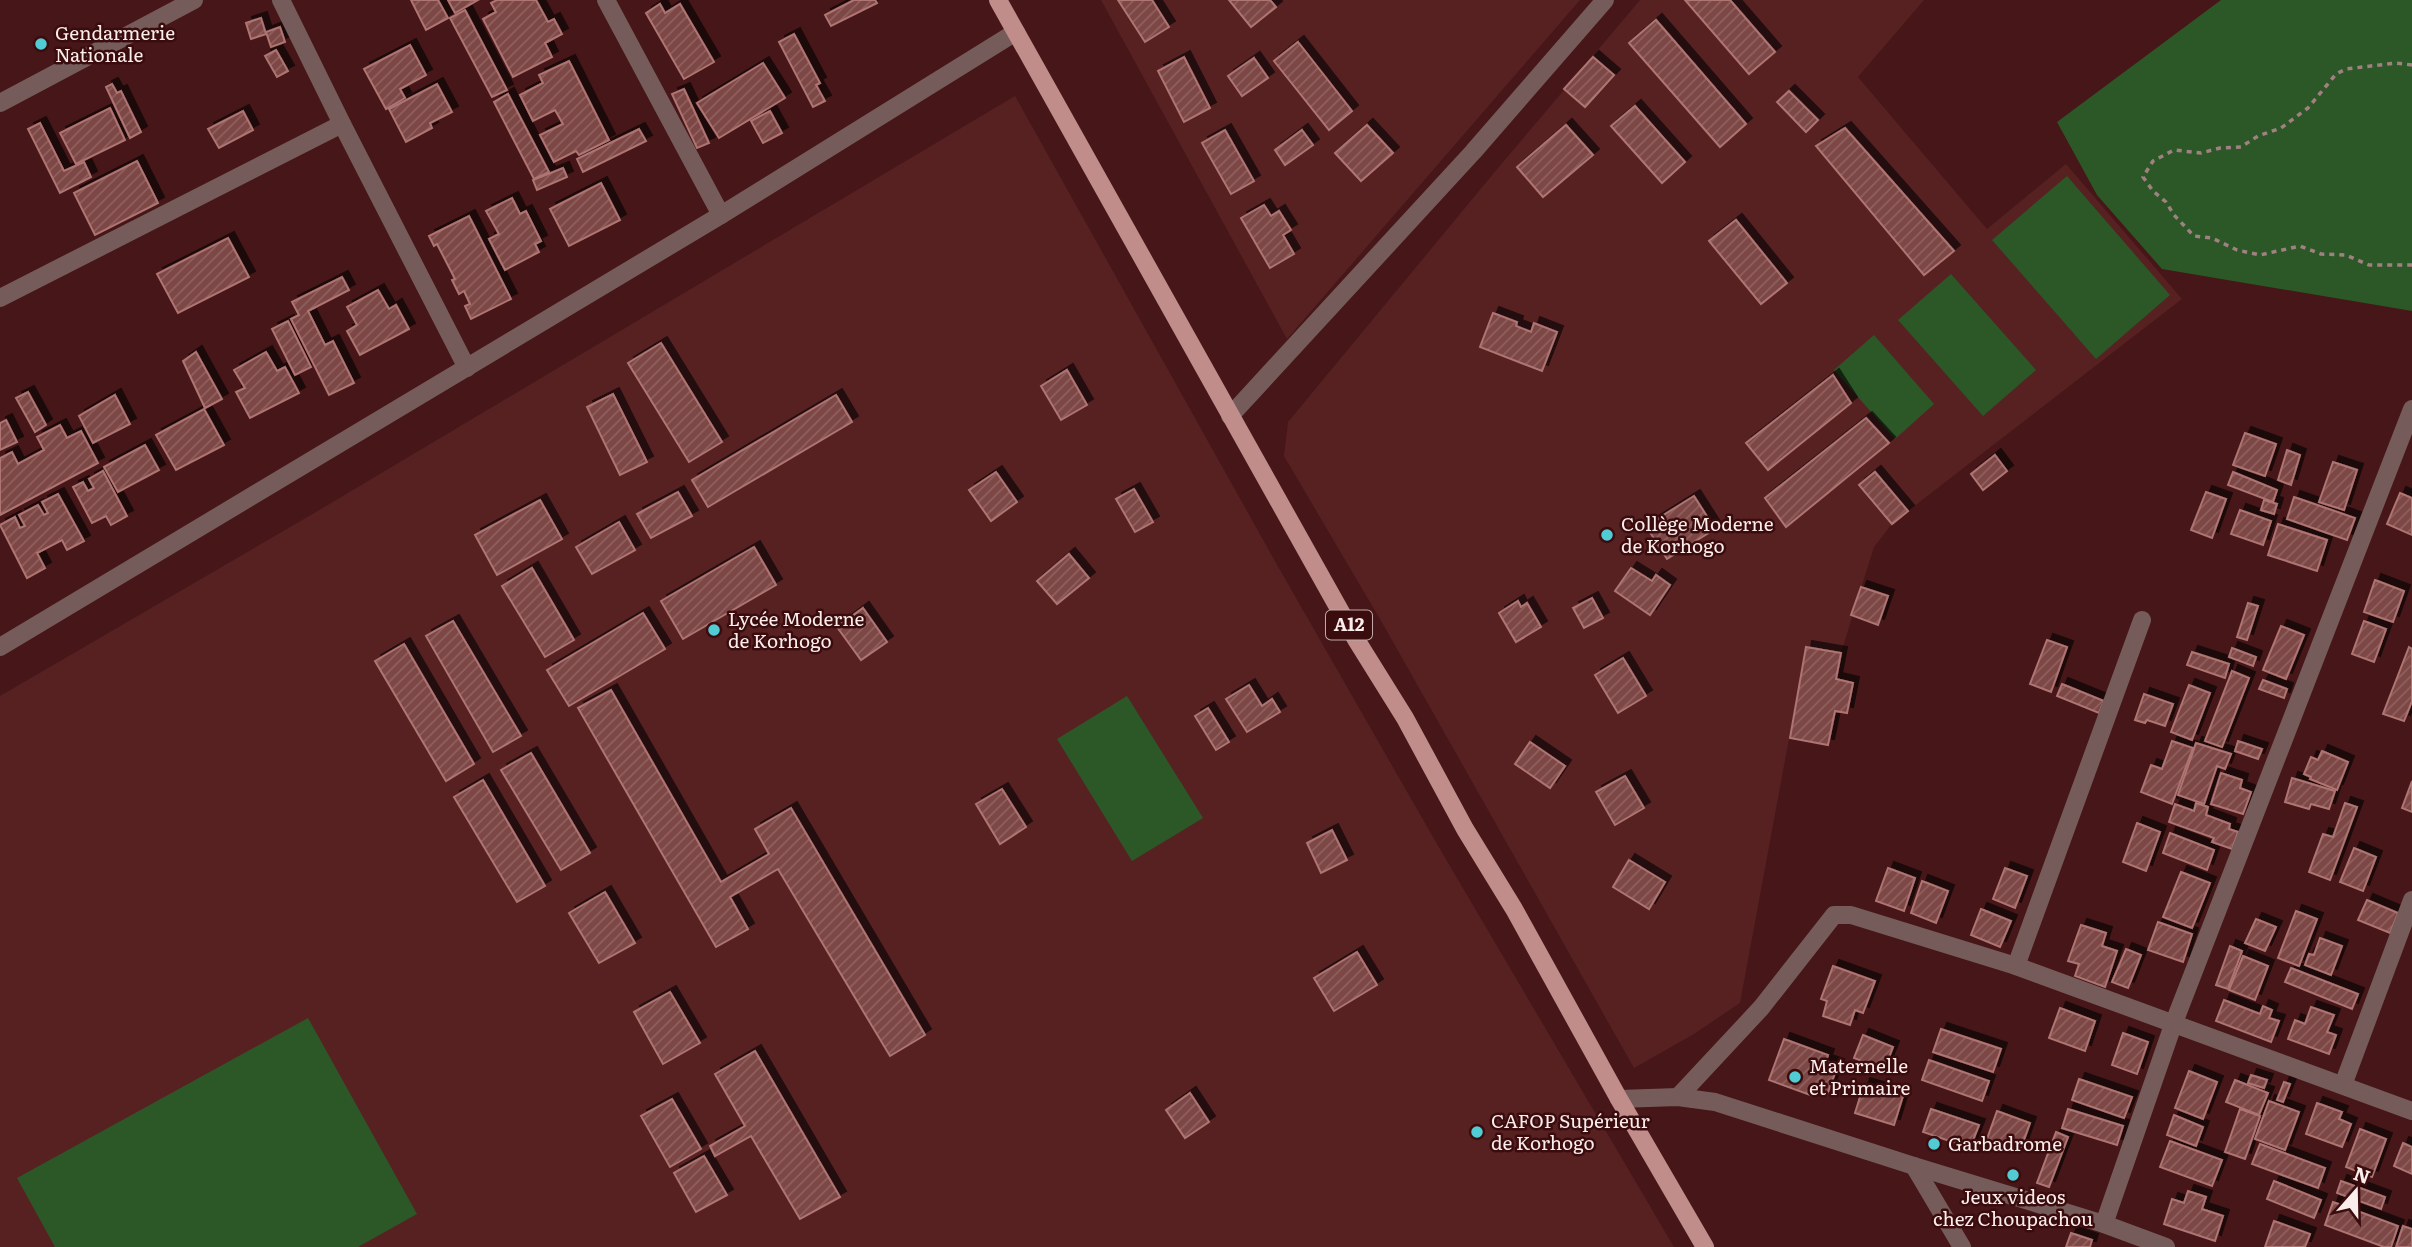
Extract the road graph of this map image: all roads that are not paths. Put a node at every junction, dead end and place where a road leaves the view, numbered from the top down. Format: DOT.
graph roads {
  1 [pos="194,0"];
  2 [pos="281,0"];
  3 [pos="606,0"];
  4 [pos="998,0"];
  5 [pos="1605,0"];
  6 [pos="1016,32"];
  7 [pos="0,103"];
  8 [pos="342,124"];
  9 [pos="721,215"];
  10 [pos="0,298"];
  11 [pos="467,368"];
  12 [pos="2412,409"];
  13 [pos="1230,416"];
  14 [pos="2142,620"];
  15 [pos="0,647"];
  16 [pos="2412,900"];
  17 [pos="2016,965"];
  18 [pos="2173,1025"];
  19 [pos="2343,1085"];
  20 [pos="1678,1097"];
  21 [pos="1619,1099"];
  22 [pos="2412,1111"];
  23 [pos="1914,1166"];
  24 [pos="2104,1224"];
  25 [pos="1705,1247"];
  26 [pos="1962,1247"];
  27 [pos="2166,1247"];
  1 -- 7 [label="street"];
  2 -- 8 [label="street"];
  3 -- 9 [label="street"];
  4 -- 6 [label="main road, A12"];
  5 -- 13 [label="street"];
  6 -- 9 [label="street"];
  6 -- 13 [label="main road, A12"];
  8 -- 10 [label="street"];
  8 -- 11 [label="street"];
  9 -- 11 [label="street"];
  11 -- 15 [label="street"];
  12 -- 18 [label="street"];
  13 -- 21 [label="main road, A12"];
  14 -- 17 [label="street"];
  16 -- 19 [label="street"];
  17 -- 18 [label="street"];
  17 -- 20 [label="street"];
  18 -- 19 [label="street"];
  18 -- 24 [label="street"];
  19 -- 22 [label="street"];
  20 -- 21 [label="street"];
  20 -- 23 [label="street"];
  21 -- 25 [label="main road, A12"];
  23 -- 24 [label="street"];
  23 -- 26 [label="street"];
  24 -- 27 [label="street"];
}
